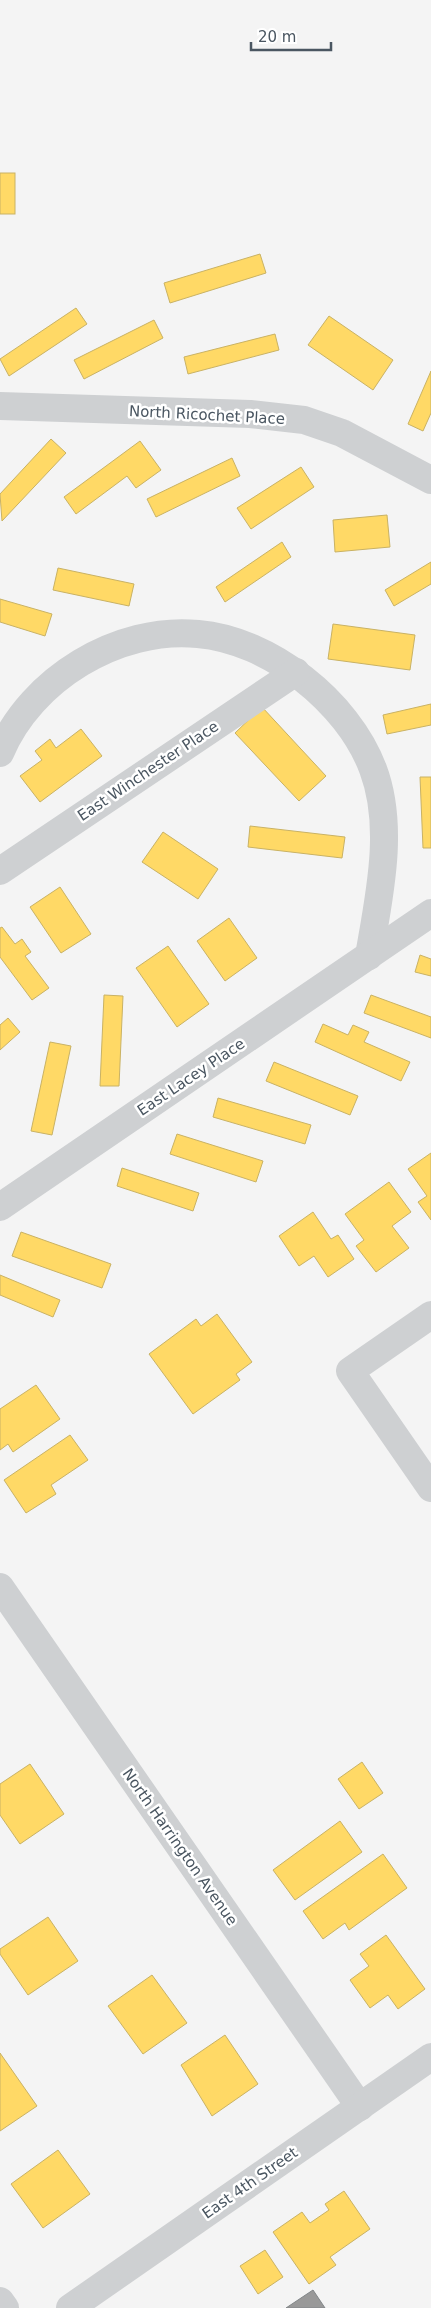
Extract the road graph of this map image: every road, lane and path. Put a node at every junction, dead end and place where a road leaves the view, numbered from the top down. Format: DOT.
graph roads {
  1 [pos="0,406"];
  2 [pos="431,480"];
  3 [pos="296,672"];
  4 [pos="0,753"];
  5 [pos="0,871"];
  6 [pos="431,913"];
  7 [pos="369,956"];
  8 [pos="0,1207"];
  9 [pos="431,1315"];
  10 [pos="431,1488"];
  11 [pos="0,1587"];
  12 [pos="431,2057"];
  13 [pos="360,2107"];
  14 [pos="0,2301"];
  15 [pos="5,2308"];
  16 [pos="70,2308"];
  1 -- 2 [label="street, North Ricochet Place"];
  3 -- 4 [label="street"];
  3 -- 5 [label="street, East Winchester Place"];
  3 -- 7 [label="street"];
  6 -- 7 [label="street, East Lacey Place"];
  7 -- 8 [label="street, East Lacey Place"];
  9 -- 10 [label="street"];
  11 -- 13 [label="street, North Harrington Avenue"];
  12 -- 13 [label="street, East 4th Street"];
  13 -- 16 [label="street, East 4th Street"];
  14 -- 15 [label="street"];
}
